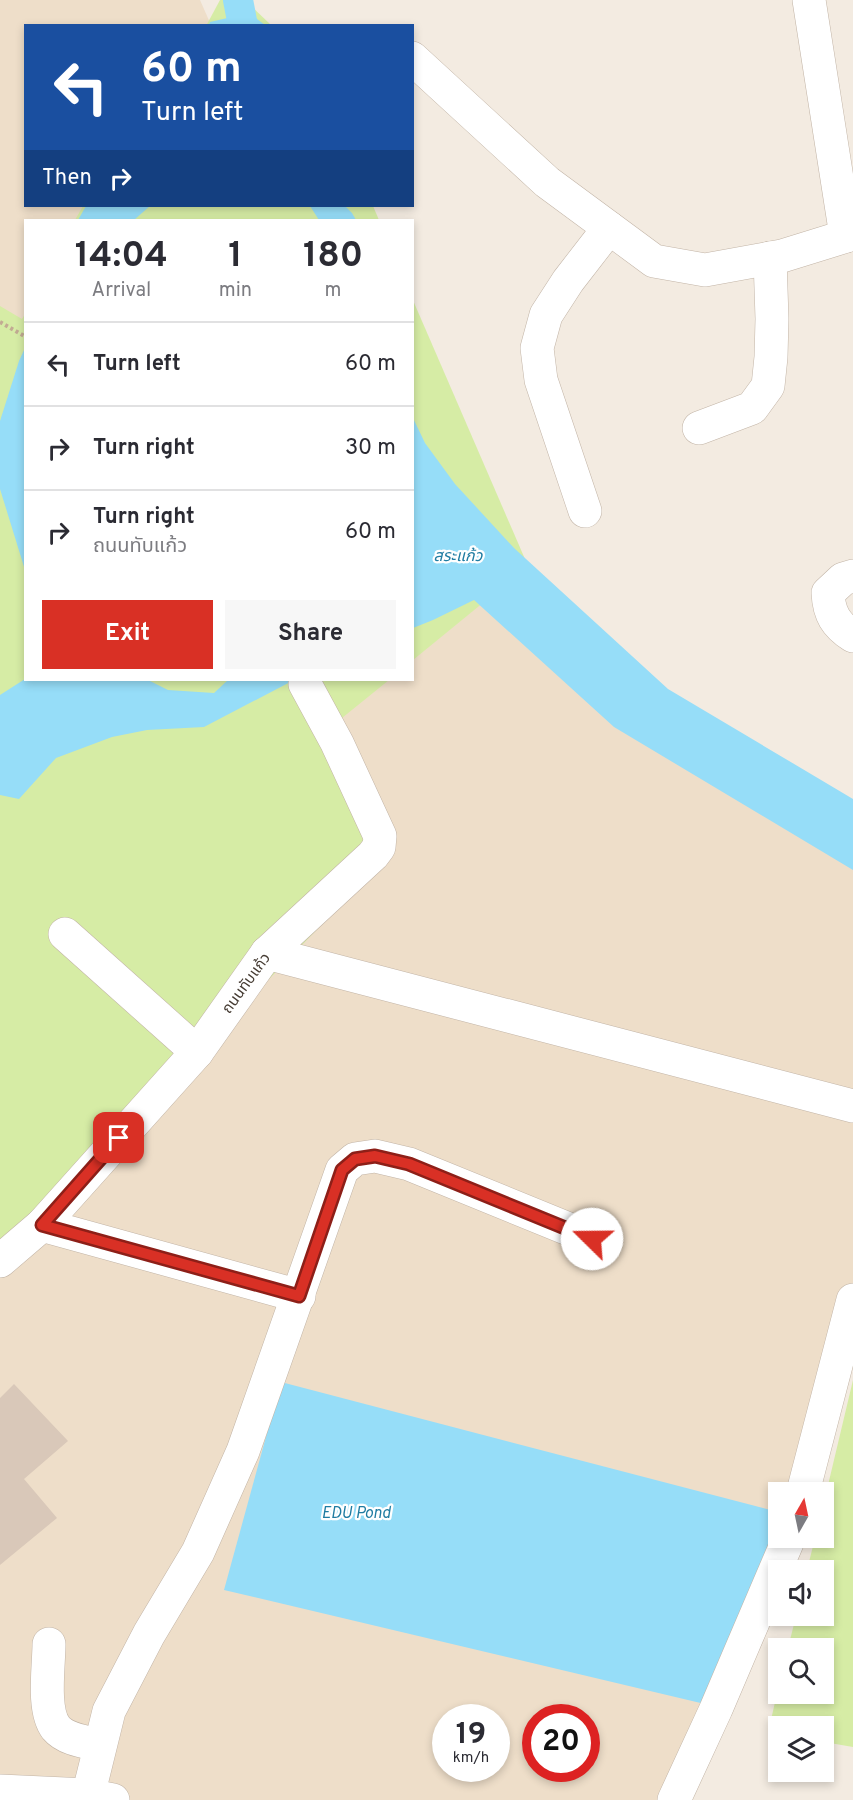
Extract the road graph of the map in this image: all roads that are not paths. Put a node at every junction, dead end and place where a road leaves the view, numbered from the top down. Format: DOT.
graph roads {
  1 [pos="809,0"];
  2 [pos="414,60"];
  3 [pos="609,228"];
  4 [pos="850,235"];
  5 [pos="770,258"];
  6 [pos="699,428"];
  7 [pos="585,512"];
  8 [pos="853,576"];
  9 [pos="853,636"];
  10 [pos="305,684"];
  11 [pos="65,934"];
  12 [pos="267,953"];
  13 [pos="197,1052"];
  14 [pos="853,1106"];
  15 [pos="42,1225"];
  16 [pos="592,1239"];
  17 [pos="0,1261"];
  18 [pos="299,1296"];
  19 [pos="853,1300"];
  20 [pos="805,1482"];
  21 [pos="785,1548"];
  22 [pos="49,1644"];
  23 [pos="100,1745"];
  24 [pos="0,1791"];
  25 [pos="96,1798"];
  26 [pos="674,1800"];
  1 -- 4 [label="lane"];
  2 -- 3 [label="lane"];
  3 -- 5 [label="lane"];
  3 -- 7 [label="lane"];
  4 -- 5 [label="lane"];
  5 -- 6 [label="lane"];
  8 -- 9 [label="lane"];
  10 -- 12 [label="lane, ถนนทับแก้ว"];
  11 -- 13 [label="lane"];
  12 -- 13 [label="lane, ถนนทับแก้ว"];
  12 -- 14 [label="lane"];
  13 -- 15 [label="lane, ถนนทับแก้ว"];
  15 -- 17 [label="lane, ถนนทับแก้ว"];
  15 -- 18 [label="lane"];
  16 -- 18 [label="lane"];
  18 -- 23 [label="lane"];
  19 -- 20 [label="lane"];
  21 -- 26 [label="lane"];
  22 -- 23 [label="lane"];
  23 -- 25 [label="lane"];
  24 -- 25 [label="lane"];
}
